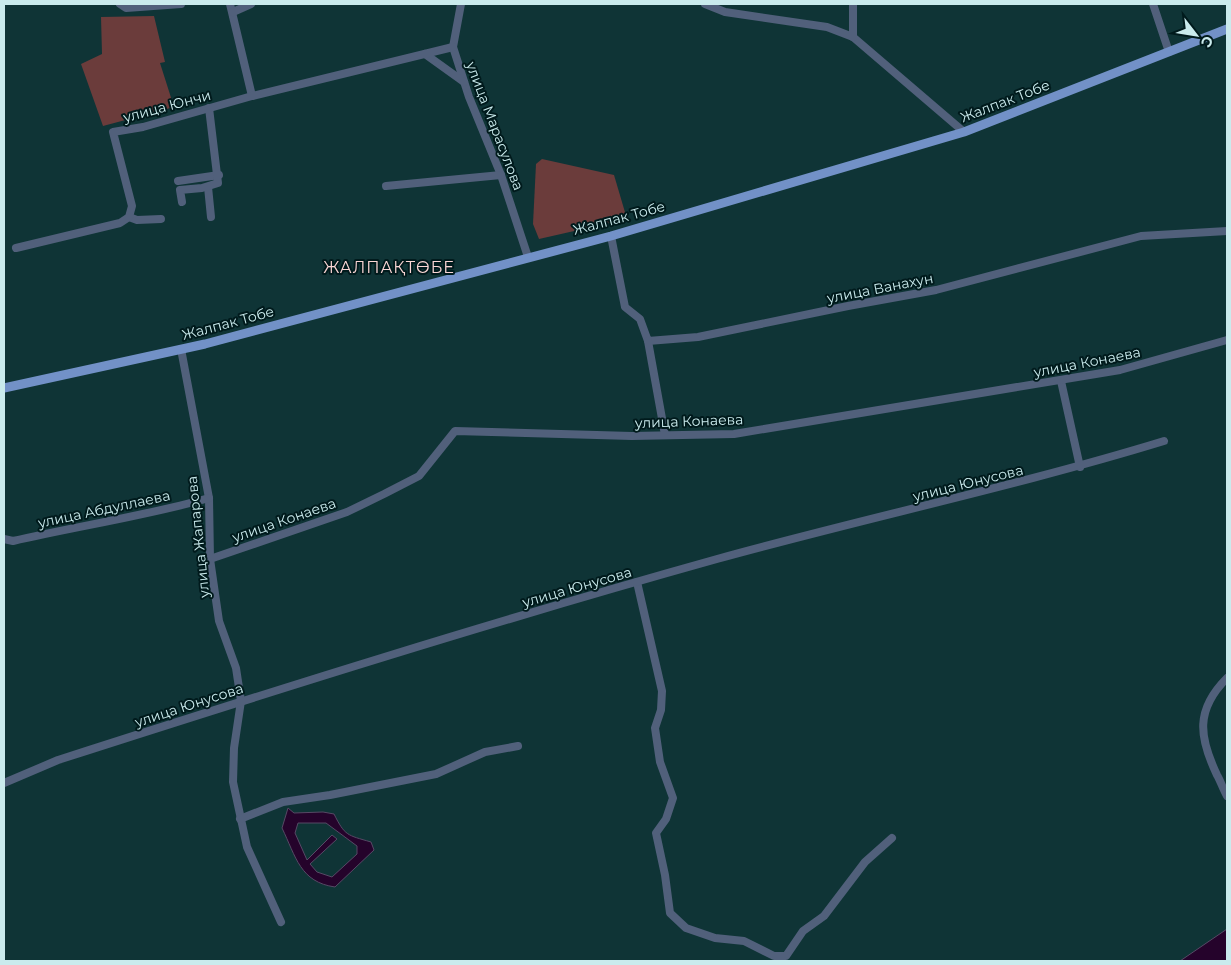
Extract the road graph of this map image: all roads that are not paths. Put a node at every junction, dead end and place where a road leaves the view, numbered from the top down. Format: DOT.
graph roads {
  1 [pos="120,4"];
  2 [pos="181,4"];
  3 [pos="230,4"];
  4 [pos="251,4"];
  5 [pos="460,4"];
  6 [pos="705,4"];
  7 [pos="853,4"];
  8 [pos="1153,4"];
  9 [pos="233,12"];
  10 [pos="1227,29"];
  11 [pos="853,37"];
  12 [pos="453,47"];
  13 [pos="1170,52"];
  14 [pos="425,54"];
  15 [pos="464,82"];
  16 [pos="252,96"];
  17 [pos="209,108"];
  18 [pos="964,132"];
  19 [pos="218,175"];
  20 [pos="502,175"];
  21 [pos="178,181"];
  22 [pos="208,186"];
  23 [pos="386,186"];
  24 [pos="182,202"];
  25 [pos="129,217"];
  26 [pos="211,217"];
  27 [pos="161,219"];
  28 [pos="1227,231"];
  29 [pos="611,236"];
  30 [pos="16,248"];
  31 [pos="528,257"];
  32 [pos="1227,340"];
  33 [pos="648,341"];
  34 [pos="181,349"];
  35 [pos="1061,381"];
  36 [pos="4,388"];
  37 [pos="665,435"];
  38 [pos="1164,441"];
  39 [pos="1080,467"];
  40 [pos="209,498"];
  41 [pos="4,539"];
  42 [pos="210,559"];
  43 [pos="637,582"];
  44 [pos="1227,678"];
  45 [pos="241,701"];
  46 [pos="518,746"];
  47 [pos="4,783"];
  48 [pos="1227,796"];
  49 [pos="240,819"];
  50 [pos="892,838"];
  51 [pos="281,922"];
  1 -- 2 [label="street"];
  3 -- 9 [label="street"];
  4 -- 9 [label="street"];
  5 -- 12 [label="street, улица Марасулова"];
  6 -- 11 [label="street"];
  7 -- 11 [label="street"];
  8 -- 13 [label="street"];
  9 -- 16 [label="street"];
  10 -- 13 [label="main road, Жалпак Тобе"];
  11 -- 18 [label="street"];
  12 -- 14 [label="street, улица Юнчи"];
  12 -- 15 [label="street, улица Марасулова"];
  13 -- 18 [label="main road, Жалпак Тобе"];
  14 -- 15 [label="street"];
  14 -- 16 [label="street, улица Юнчи"];
  15 -- 20 [label="street, улица Марасулова"];
  16 -- 17 [label="street, улица Юнчи"];
  17 -- 19 [label="street"];
  17 -- 25 [label="street, улица Юнчи"];
  18 -- 29 [label="main road, Жалпак Тобе"];
  19 -- 21 [label="street"];
  19 -- 22 [label="street"];
  20 -- 23 [label="street"];
  20 -- 31 [label="street, улица Марасулова"];
  22 -- 24 [label="street"];
  22 -- 26 [label="street"];
  25 -- 27 [label="street"];
  25 -- 30 [label="street"];
  28 -- 33 [label="street, улица Ванахун"];
  29 -- 31 [label="main road, Жалпак Тобе"];
  29 -- 33 [label="street"];
  31 -- 34 [label="main road, Жалпак Тобе"];
  32 -- 35 [label="street, улица Конаева"];
  33 -- 37 [label="street"];
  34 -- 36 [label="main road, Жалпак Тобе"];
  34 -- 40 [label="street, улица Жапарова"];
  35 -- 37 [label="street, улица Конаева"];
  35 -- 39 [label="street"];
  37 -- 42 [label="street, улица Конаева"];
  38 -- 39 [label="street, улица Юнусова"];
  39 -- 43 [label="street, улица Юнусова"];
  40 -- 41 [label="street, улица Абдуллаева"];
  40 -- 42 [label="street, улица Жапарова"];
  42 -- 45 [label="street, улица Жапарова"];
  43 -- 45 [label="street, улица Юнусова"];
  43 -- 50 [label="street"];
  44 -- 48 [label="street"];
  45 -- 47 [label="street, улица Юнусова"];
  45 -- 49 [label="street, улица Жапарова"];
  46 -- 49 [label="street"];
  49 -- 51 [label="street, улица Жапарова"];
}
